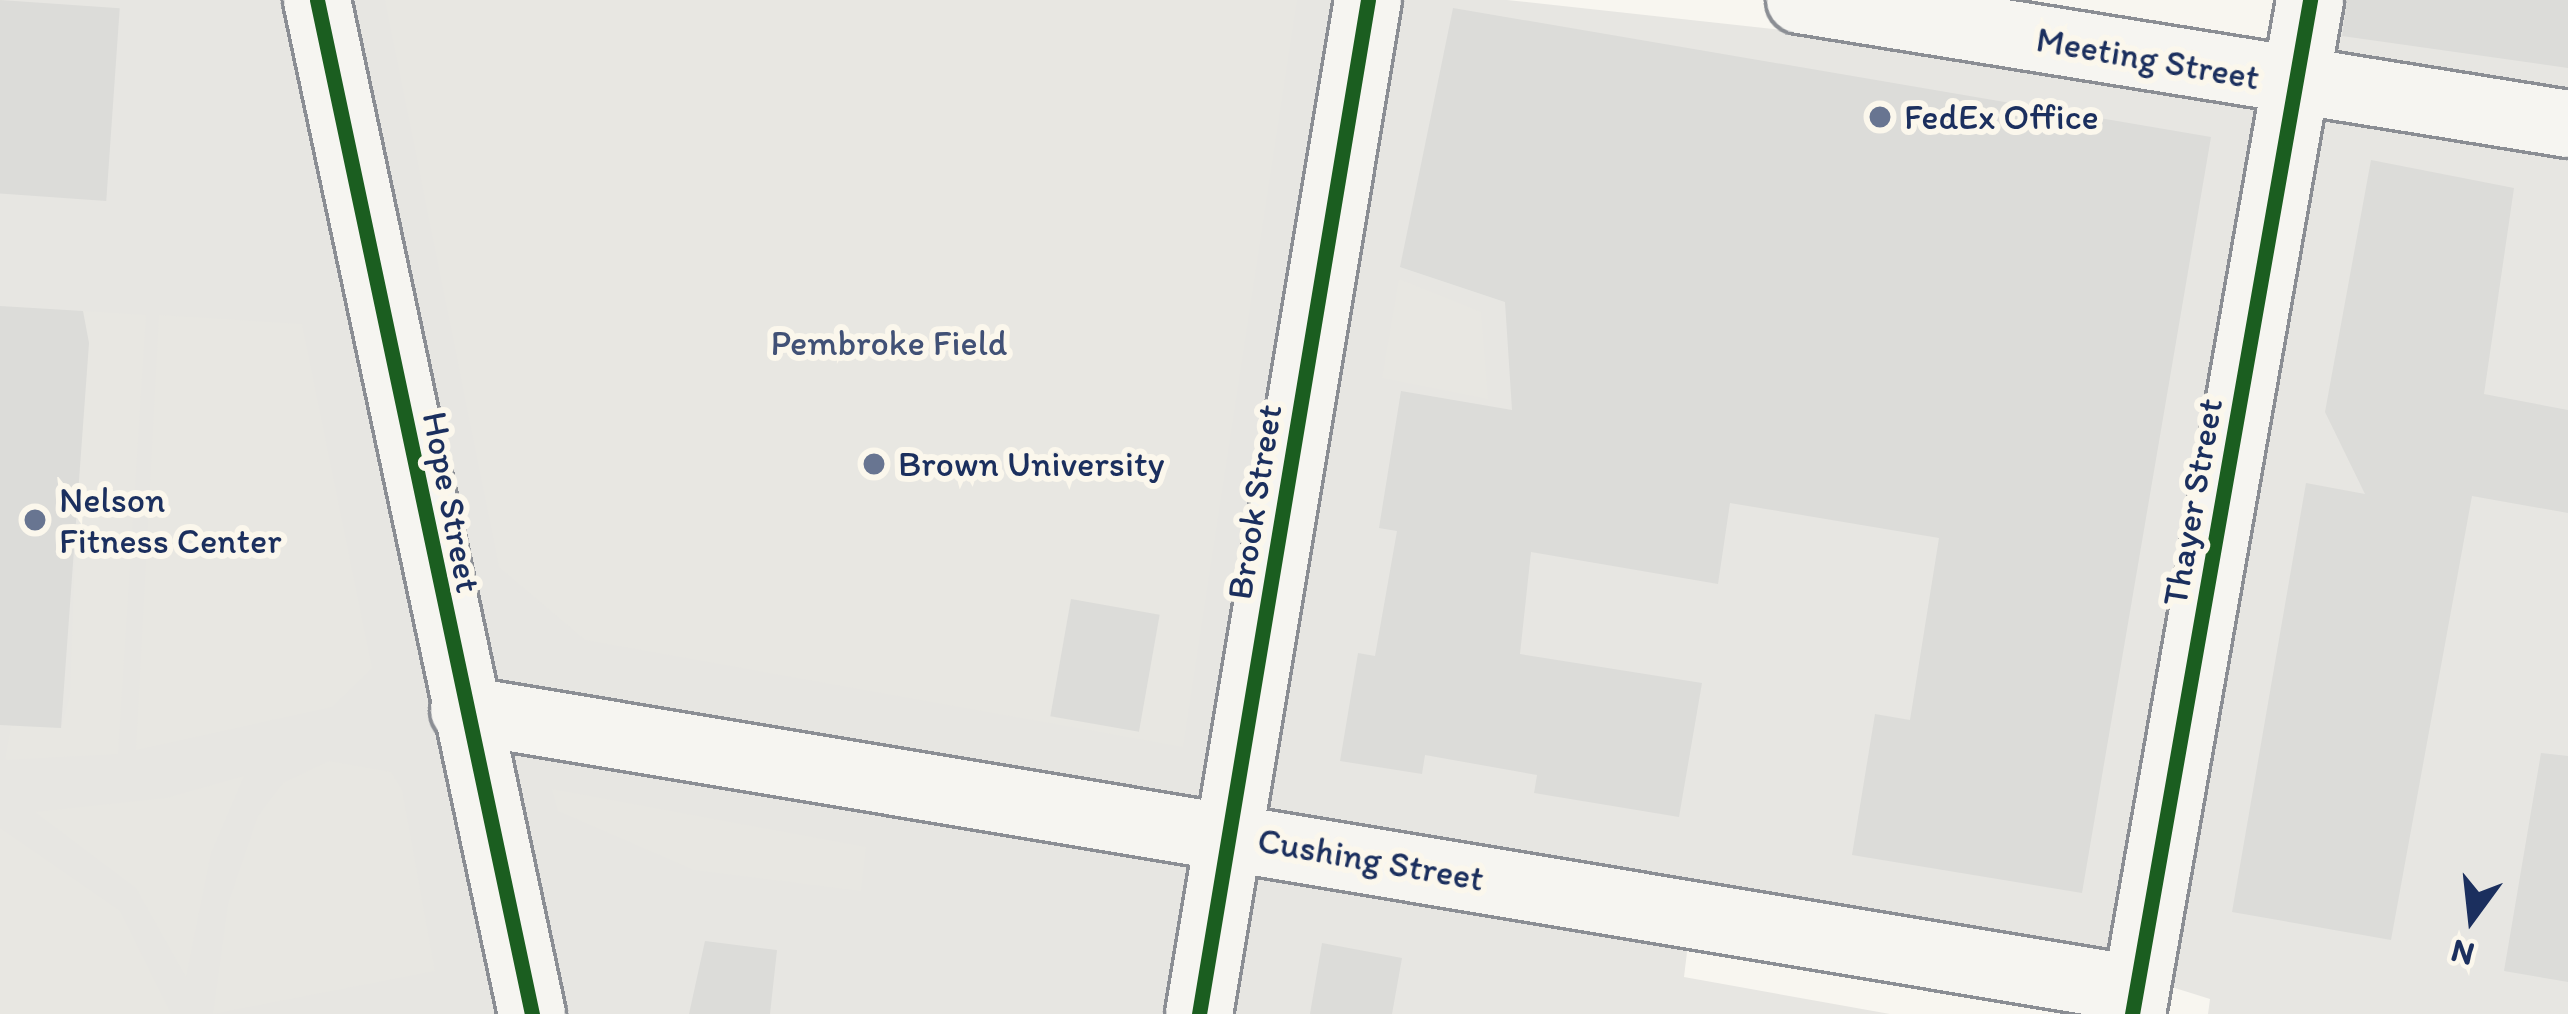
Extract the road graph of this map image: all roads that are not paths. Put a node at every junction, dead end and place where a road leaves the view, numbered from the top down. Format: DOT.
graph roads {
  1 [pos="317,0"];
  2 [pos="1368,0"];
  3 [pos="1800,0"];
  4 [pos="2310,0"];
  5 [pos="2296,84"];
  6 [pos="2568,124"];
  7 [pos="464,710"];
  8 [pos="1229,835"];
  9 [pos="2134,1001"];
  10 [pos="532,1014"];
  11 [pos="1199,1014"];
  1 -- 7 [label="street, Hope Street"];
  2 -- 8 [label="street, Brook Street"];
  3 -- 5 [label="street, Meeting Street"];
  4 -- 5 [label="street, Thayer Street"];
  5 -- 6 [label="street, Meeting Street"];
  5 -- 9 [label="street, Thayer Street"];
  7 -- 8 [label="street, Cushing Street"];
  7 -- 10 [label="street, Hope Street"];
  8 -- 9 [label="street, Cushing Street"];
  8 -- 11 [label="street, Brook Street"];
}
